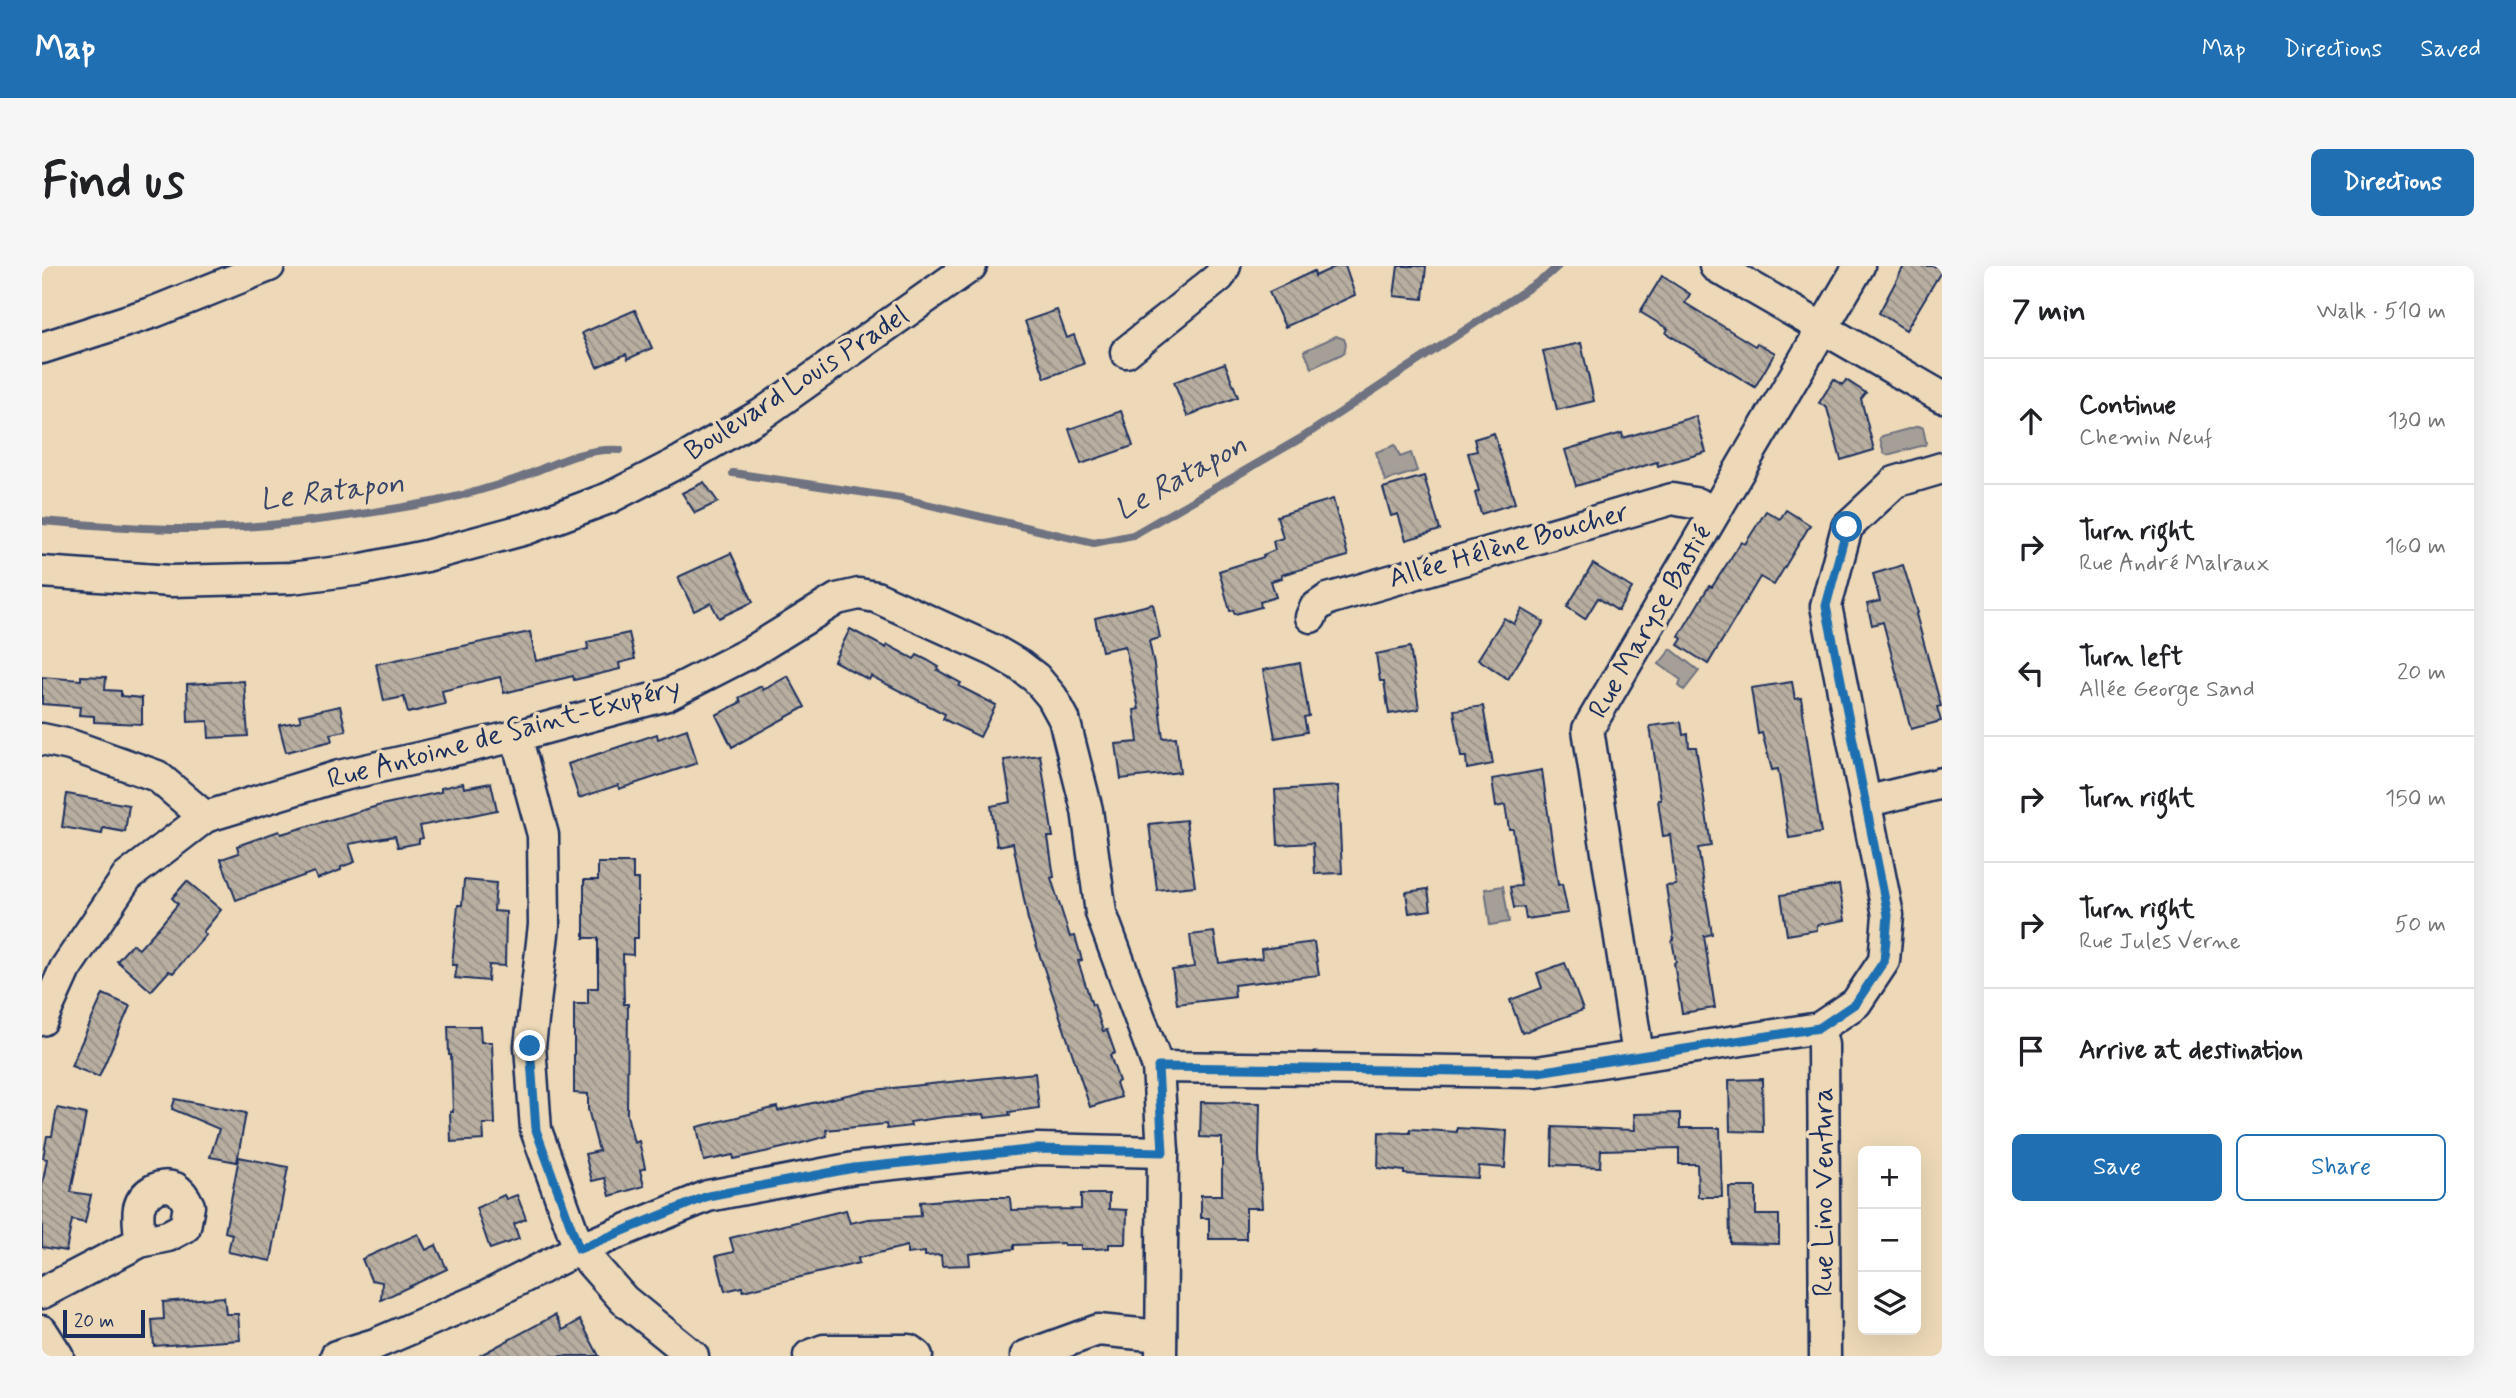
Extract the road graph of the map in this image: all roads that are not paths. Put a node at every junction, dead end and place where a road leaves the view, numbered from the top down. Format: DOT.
graph roads {
  1 [pos="269,266"];
  2 [pos="971,266"];
  3 [pos="1225,266"];
  4 [pos="1715,266"];
  5 [pos="1859,266"];
  6 [pos="1822,326"];
  7 [pos="42,348"];
  8 [pos="1126,352"];
  9 [pos="1942,397"];
  10 [pos="1942,468"];
  11 [pos="1714,513"];
  12 [pos="42,572"];
  13 [pos="1311,617"];
  14 [pos="516,736"];
  15 [pos="42,739"];
  16 [pos="1942,783"];
  17 [pos="1865,802"];
  18 [pos="205,817"];
  19 [pos="42,1020"];
  20 [pos="1819,1028"];
  21 [pos="1638,1055"];
  22 [pos="1158,1067"];
  23 [pos="1163,1152"];
  24 [pos="141,1242"];
  25 [pos="579,1249"];
  26 [pos="42,1293"];
  27 [pos="42,1331"];
  28 [pos="1161,1346"];
  29 [pos="58,1356"];
  30 [pos="336,1356"];
  31 [pos="693,1356"];
  32 [pos="809,1356"];
  33 [pos="917,1356"];
  34 [pos="1026,1356"];
  35 [pos="1825,1356"];
  1 -- 7 [label="street"];
  2 -- 12 [label="street, Boulevard Louis Pradel"];
  3 -- 8 [label="street"];
  4 -- 6 [label="street"];
  5 -- 6 [label="street, Rue Maryse Bastié"];
  6 -- 9 [label="street"];
  6 -- 11 [label="street, Rue Maryse Bastié"];
  10 -- 17 [label="street"];
  11 -- 13 [label="street, Allée Hélène Boucher"];
  11 -- 21 [label="street, Rue Maryse Bastié"];
  14 -- 18 [label="street, Rue Antoine de Saint-Exupéry"];
  14 -- 22 [label="street, Rue Antoine de Saint-Exupéry"];
  14 -- 25 [label="street"];
  15 -- 18 [label="street"];
  16 -- 17 [label="street"];
  17 -- 20 [label="street"];
  18 -- 19 [label="street, Rue Antoine de Saint-Exupéry"];
  20 -- 21 [label="street"];
  20 -- 35 [label="street, Rue Lino Ventura"];
  21 -- 22 [label="street"];
  22 -- 23 [label="street, Rue Antoine de Saint-Exupéry"];
  23 -- 25 [label="street"];
  23 -- 28 [label="street, Rue Antoine de Saint-Exupéry"];
  24 -- 26 [label="street"];
  25 -- 30 [label="street"];
  25 -- 31 [label="street"];
  27 -- 29 [label="street"];
  28 -- 34 [label="street"];
  32 -- 33 [label="street"];
}
